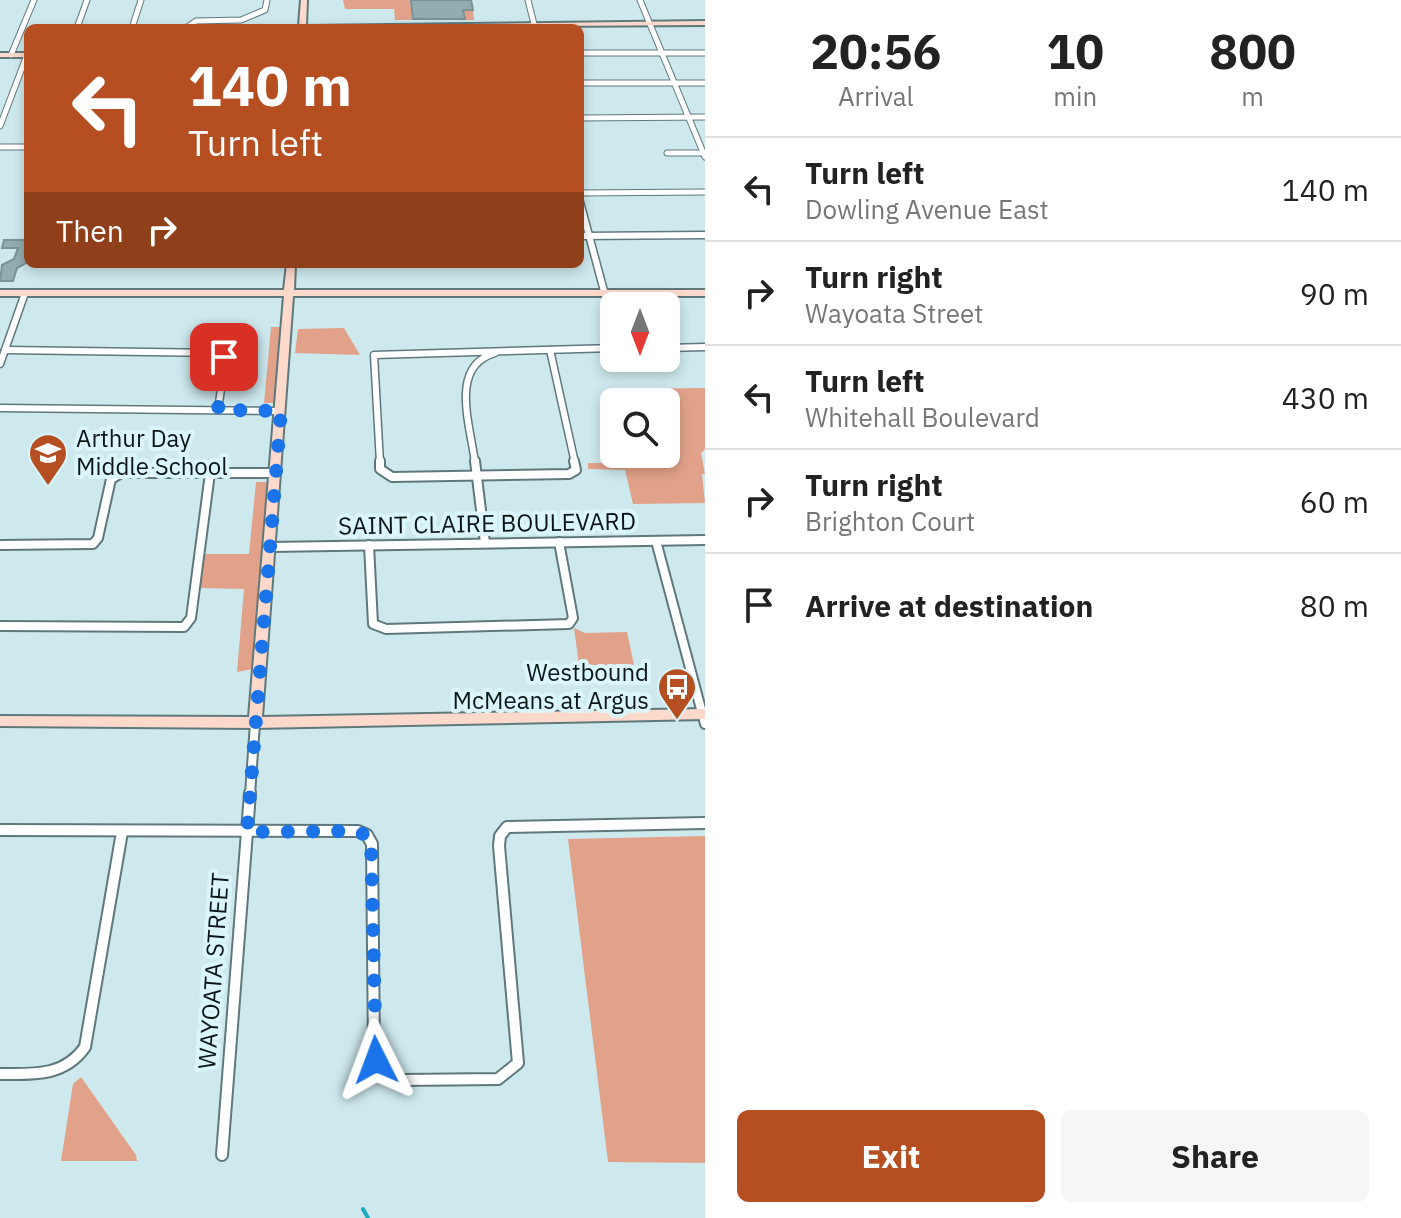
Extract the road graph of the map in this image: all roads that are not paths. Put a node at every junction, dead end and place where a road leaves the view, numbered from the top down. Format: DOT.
graph roads {
  1 [pos="34,0"];
  2 [pos="87,0"];
  3 [pos="141,0"];
  4 [pos="267,0"];
  5 [pos="304,0"];
  6 [pos="528,0"];
  7 [pos="640,0"];
  8 [pos="303,13"];
  9 [pos="650,23"];
  10 [pos="705,23"];
  11 [pos="78,24"];
  12 [pos="133,24"];
  13 [pos="190,24"];
  14 [pos="283,24"];
  15 [pos="302,24"];
  16 [pos="534,24"];
  17 [pos="584,25"];
  18 [pos="584,53"];
  19 [pos="662,53"];
  20 [pos="705,53"];
  21 [pos="0,55"];
  22 [pos="11,55"];
  23 [pos="24,55"];
  24 [pos="24,65"];
  25 [pos="584,83"];
  26 [pos="675,83"];
  27 [pos="705,83"];
  28 [pos="690,117"];
  29 [pos="705,117"];
  30 [pos="584,118"];
  31 [pos="0,126"];
  32 [pos="697,132"];
  33 [pos="705,139"];
  34 [pos="0,147"];
  35 [pos="24,147"];
  36 [pos="667,153"];
  37 [pos="705,154"];
  38 [pos="705,192"];
  39 [pos="584,193"];
  40 [pos="584,214"];
  41 [pos="705,235"];
  42 [pos="584,236"];
  43 [pos="590,236"];
  44 [pos="291,268"];
  45 [pos="604,292"];
  46 [pos="0,293"];
  47 [pos="25,293"];
  48 [pos="705,293"];
  49 [pos="680,294"];
  50 [pos="290,295"];
  51 [pos="600,295"];
  52 [pos="705,347"];
  53 [pos="600,348"];
  54 [pos="680,348"];
  55 [pos="5,350"];
  56 [pos="550,350"];
  57 [pos="508,351"];
  58 [pos="0,364"];
  59 [pos="0,408"];
  60 [pos="218,410"];
  61 [pos="281,411"];
  62 [pos="210,473"];
  63 [pos="276,473"];
  64 [pos="477,475"];
  65 [pos="705,540"];
  66 [pos="656,541"];
  67 [pos="559,542"];
  68 [pos="485,543"];
  69 [pos="0,545"];
  70 [pos="369,545"];
  71 [pos="270,547"];
  72 [pos="0,626"];
  73 [pos="704,717"];
  74 [pos="0,721"];
  75 [pos="255,723"];
  76 [pos="705,823"];
  77 [pos="0,830"];
  78 [pos="122,832"];
  79 [pos="247,832"];
  80 [pos="0,1074"];
  81 [pos="222,1155"];
  1 -- 22 [label="street"];
  2 -- 11 [label="street"];
  3 -- 12 [label="street"];
  4 -- 13 [label="street"];
  5 -- 8 [label="street"];
  6 -- 16 [label="street"];
  7 -- 9 [label="street"];
  8 -- 14 [label="street"];
  8 -- 15 [label="street"];
  9 -- 10 [label="street"];
  9 -- 17 [label="street"];
  9 -- 19 [label="street"];
  18 -- 19 [label="street"];
  19 -- 20 [label="street"];
  19 -- 26 [label="street"];
  21 -- 22 [label="street"];
  22 -- 23 [label="street"];
  24 -- 31 [label="street"];
  25 -- 26 [label="street"];
  26 -- 27 [label="street"];
  26 -- 28 [label="street"];
  28 -- 29 [label="street"];
  28 -- 30 [label="street"];
  28 -- 32 [label="street"];
  32 -- 33 [label="street"];
  32 -- 37 [label="street"];
  34 -- 35 [label="street"];
  36 -- 37 [label="street"];
  38 -- 39 [label="street"];
  40 -- 43 [label="street"];
  41 -- 43 [label="street"];
  42 -- 43 [label="street"];
  43 -- 45 [label="street"];
  44 -- 50 [label="street, WAYOATA STREET"];
  46 -- 47 [label="street"];
  47 -- 50 [label="street"];
  47 -- 55 [label="street"];
  48 -- 49 [label="street"];
  50 -- 51 [label="street"];
  50 -- 61 [label="street, WAYOATA STREET"];
  52 -- 54 [label="street"];
  53 -- 56 [label="street"];
  55 -- 58 [label="street"];
  55 -- 60 [label="street"];
  56 -- 57 [label="street"];
  56 -- 64 [label="street"];
  57 -- 64 [label="street"];
  57 -- 64 [label="street"];
  59 -- 60 [label="street"];
  60 -- 61 [label="street"];
  61 -- 63 [label="street, WAYOATA STREET"];
  62 -- 63 [label="street"];
  62 -- 69 [label="street"];
  62 -- 72 [label="street"];
  63 -- 71 [label="street, WAYOATA STREET"];
  64 -- 68 [label="street"];
  65 -- 66 [label="street, SAINT CLAIRE BOULEVARD"];
  66 -- 67 [label="street, SAINT CLAIRE BOULEVARD"];
  66 -- 73 [label="street"];
  67 -- 68 [label="street, SAINT CLAIRE BOULEVARD"];
  67 -- 70 [label="street"];
  68 -- 70 [label="street, SAINT CLAIRE BOULEVARD"];
  70 -- 71 [label="street, SAINT CLAIRE BOULEVARD"];
  71 -- 75 [label="street, WAYOATA STREET"];
  73 -- 75 [label="street"];
  74 -- 75 [label="street"];
  75 -- 79 [label="street, WAYOATA STREET"];
  76 -- 79 [label="street"];
  77 -- 78 [label="street"];
  78 -- 79 [label="street"];
  78 -- 80 [label="street"];
  79 -- 81 [label="street, WAYOATA STREET"];
}
